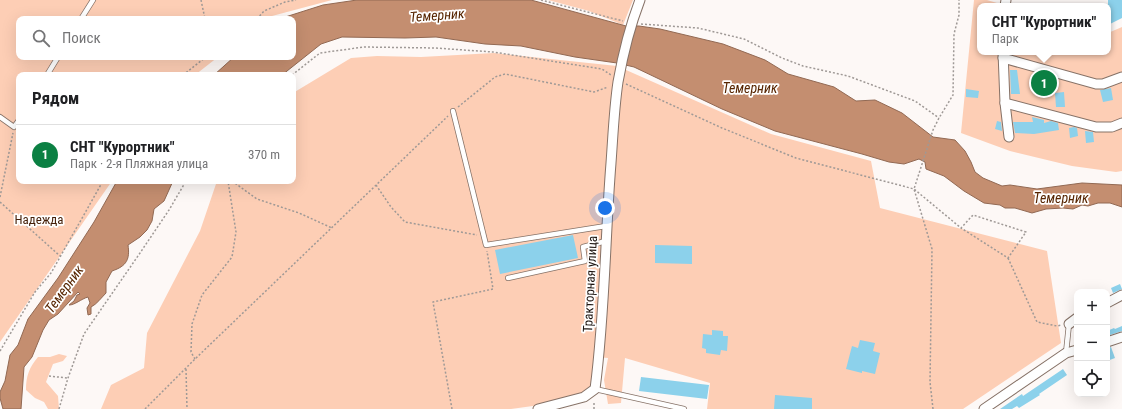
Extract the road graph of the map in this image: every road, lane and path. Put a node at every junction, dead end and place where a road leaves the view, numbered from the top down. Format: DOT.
graph roads {
  1 [pos="93,0"];
  2 [pos="201,0"];
  3 [pos="296,0"];
  4 [pos="541,0"];
  5 [pos="640,0"];
  6 [pos="960,0"];
  7 [pos="83,16"];
  8 [pos="204,16"];
  9 [pos="260,16"];
  10 [pos="631,24"];
  11 [pos="1003,55"];
  12 [pos="56,60"];
  13 [pos="202,60"];
  14 [pos="49,72"];
  15 [pos="187,72"];
  16 [pos="296,72"];
  17 [pos="1122,77"];
  18 [pos="618,81"];
  19 [pos="1005,103"];
  20 [pos="453,111"];
  21 [pos="0,117"];
  22 [pos="939,118"];
  23 [pos="1122,123"];
  24 [pos="16,124"];
  25 [pos="14,127"];
  26 [pos="1009,137"];
  27 [pos="102,184"];
  28 [pos="184,184"];
  29 [pos="228,184"];
  30 [pos="236,184"];
  31 [pos="376,185"];
  32 [pos="914,189"];
  33 [pos="0,197"];
  34 [pos="0,202"];
  35 [pos="606,226"];
  36 [pos="332,228"];
  37 [pos="961,228"];
  38 [pos="484,236"];
  39 [pos="606,241"];
  40 [pos="486,246"];
  41 [pos="60,256"];
  42 [pos="1008,258"];
  43 [pos="508,278"];
  44 [pos="1122,295"];
  45 [pos="1110,301"];
  46 [pos="1074,320"];
  47 [pos="1069,324"];
  48 [pos="1122,337"];
  49 [pos="1110,341"];
  50 [pos="0,351"];
  51 [pos="1074,351"];
  52 [pos="1066,353"];
  53 [pos="195,359"];
  54 [pos="186,368"];
  55 [pos="49,376"];
  56 [pos="68,378"];
  57 [pos="594,389"];
  58 [pos="59,409"];
  59 [pos="145,409"];
  60 [pos="188,409"];
  61 [pos="452,409"];
  62 [pos="538,409"];
  63 [pos="684,409"];
  64 [pos="933,409"];
  65 [pos="984,409"];
  1 -- 7 [label="lane"];
  2 -- 8 [label="path"];
  3 -- 9 [label="path"];
  4 -- 10 [label="path"];
  5 -- 10 [label="street, Тракторная улица"];
  6 -- 22 [label="path"];
  10 -- 18 [label="street, Тракторная улица"];
  10 -- 22 [label="path"];
  11 -- 17 [label="street"];
  11 -- 19 [label="street"];
  12 -- 14 [label="lane"];
  13 -- 15 [label="path"];
  16 -- 18 [label="path"];
  18 -- 20 [label="path"];
  18 -- 32 [label="path"];
  18 -- 35 [label="street, Тракторная улица"];
  19 -- 23 [label="street"];
  19 -- 26 [label="street"];
  20 -- 31 [label="path"];
  20 -- 38 [label="lane"];
  21 -- 25 [label="lane"];
  22 -- 32 [label="path"];
  24 -- 25 [label="lane"];
  25 -- 33 [label="path"];
  27 -- 41 [label="path"];
  28 -- 56 [label="path"];
  29 -- 53 [label="path"];
  30 -- 36 [label="path"];
  31 -- 36 [label="path"];
  31 -- 38 [label="path"];
  32 -- 37 [label="path"];
  32 -- 64 [label="path"];
  34 -- 41 [label="path"];
  35 -- 39 [label="street, Тракторная улица"];
  35 -- 40 [label="lane"];
  36 -- 53 [label="path"];
  37 -- 42 [label="path"];
  37 -- 42 [label="path"];
  38 -- 40 [label="lane"];
  39 -- 43 [label="lane"];
  39 -- 57 [label="street, Тракторная улица"];
  40 -- 61 [label="path"];
  41 -- 50 [label="path"];
  42 -- 47 [label="path"];
  44 -- 45 [label="street"];
  46 -- 47 [label="street"];
  47 -- 52 [label="lane"];
  48 -- 49 [label="street"];
  51 -- 52 [label="street"];
  52 -- 65 [label="street"];
  53 -- 54 [label="path"];
  54 -- 59 [label="path"];
  54 -- 60 [label="path"];
  55 -- 56 [label="path"];
  56 -- 58 [label="path"];
  57 -- 62 [label="street"];
  57 -- 63 [label="lane"];
}
